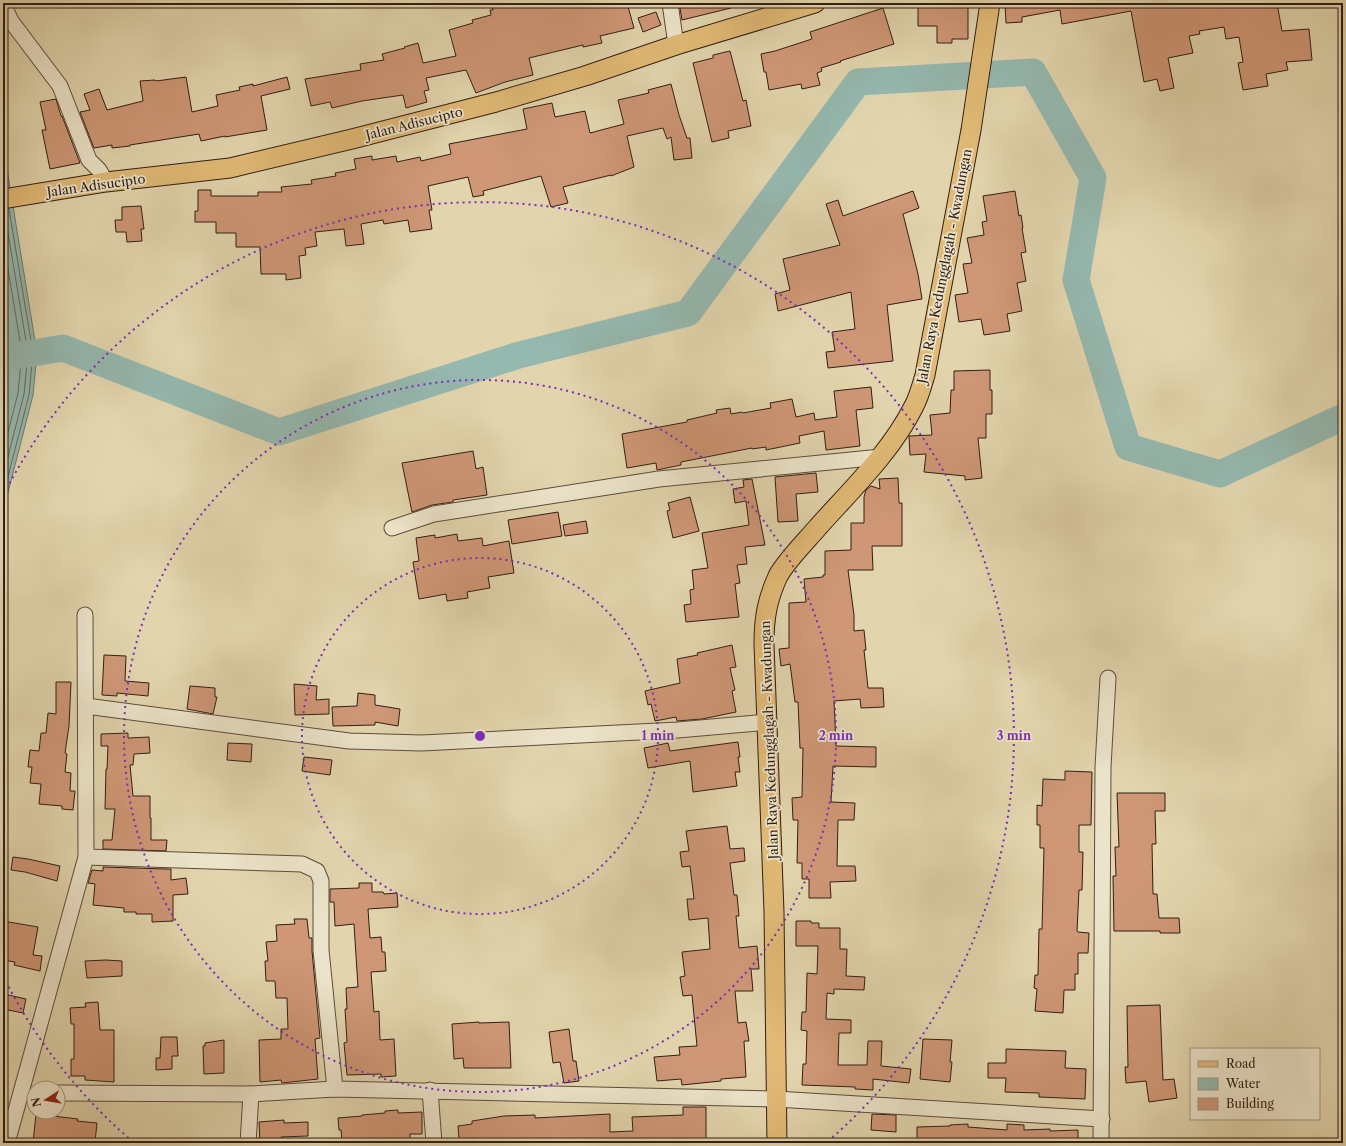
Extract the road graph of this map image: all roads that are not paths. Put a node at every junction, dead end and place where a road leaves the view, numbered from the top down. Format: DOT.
graph roads {
  1 [pos="670,3"];
  2 [pos="814,3"];
  3 [pos="990,3"];
  4 [pos="3,4"];
  5 [pos="676,45"];
  6 [pos="101,182"];
  7 [pos="3,199"];
  8 [pos="881,457"];
  9 [pos="392,528"];
  10 [pos="85,614"];
  11 [pos="1108,678"];
  12 [pos="86,706"];
  13 [pos="768,722"];
  14 [pos="86,857"];
  15 [pos="30,1080"];
  16 [pos="335,1089"];
  17 [pos="430,1090"];
  18 [pos="66,1093"];
  19 [pos="250,1094"];
  20 [pos="26,1096"];
  21 [pos="776,1099"];
  22 [pos="1102,1119"];
  23 [pos="7,1143"];
  24 [pos="248,1143"];
  25 [pos="434,1143"];
  26 [pos="777,1143"];
  27 [pos="1101,1143"];
  1 -- 5 [label="street"];
  2 -- 5 [label="main road, Jalan Adisucipto"];
  3 -- 8 [label="main road, Jalan Raya Kedungglagah - Kwadungan"];
  4 -- 6 [label="street"];
  5 -- 6 [label="main road, Jalan Adisucipto"];
  6 -- 7 [label="main road, Jalan Adisucipto"];
  8 -- 9 [label="street"];
  8 -- 13 [label="main road, Jalan Raya Kedungglagah - Kwadungan"];
  10 -- 12 [label="street"];
  11 -- 22 [label="street"];
  12 -- 13 [label="street"];
  12 -- 14 [label="street"];
  13 -- 21 [label="main road, Jalan Raya Kedungglagah - Kwadungan"];
  14 -- 15 [label="street"];
  14 -- 16 [label="street"];
  16 -- 17 [label="street"];
  16 -- 19 [label="street"];
  17 -- 21 [label="street"];
  17 -- 25 [label="street"];
  18 -- 19 [label="street"];
  19 -- 24 [label="street"];
  20 -- 23 [label="street"];
  21 -- 22 [label="street"];
  21 -- 26 [label="main road, Jalan Raya Kedungglagah - Kwadungan"];
  22 -- 27 [label="street"];
}
